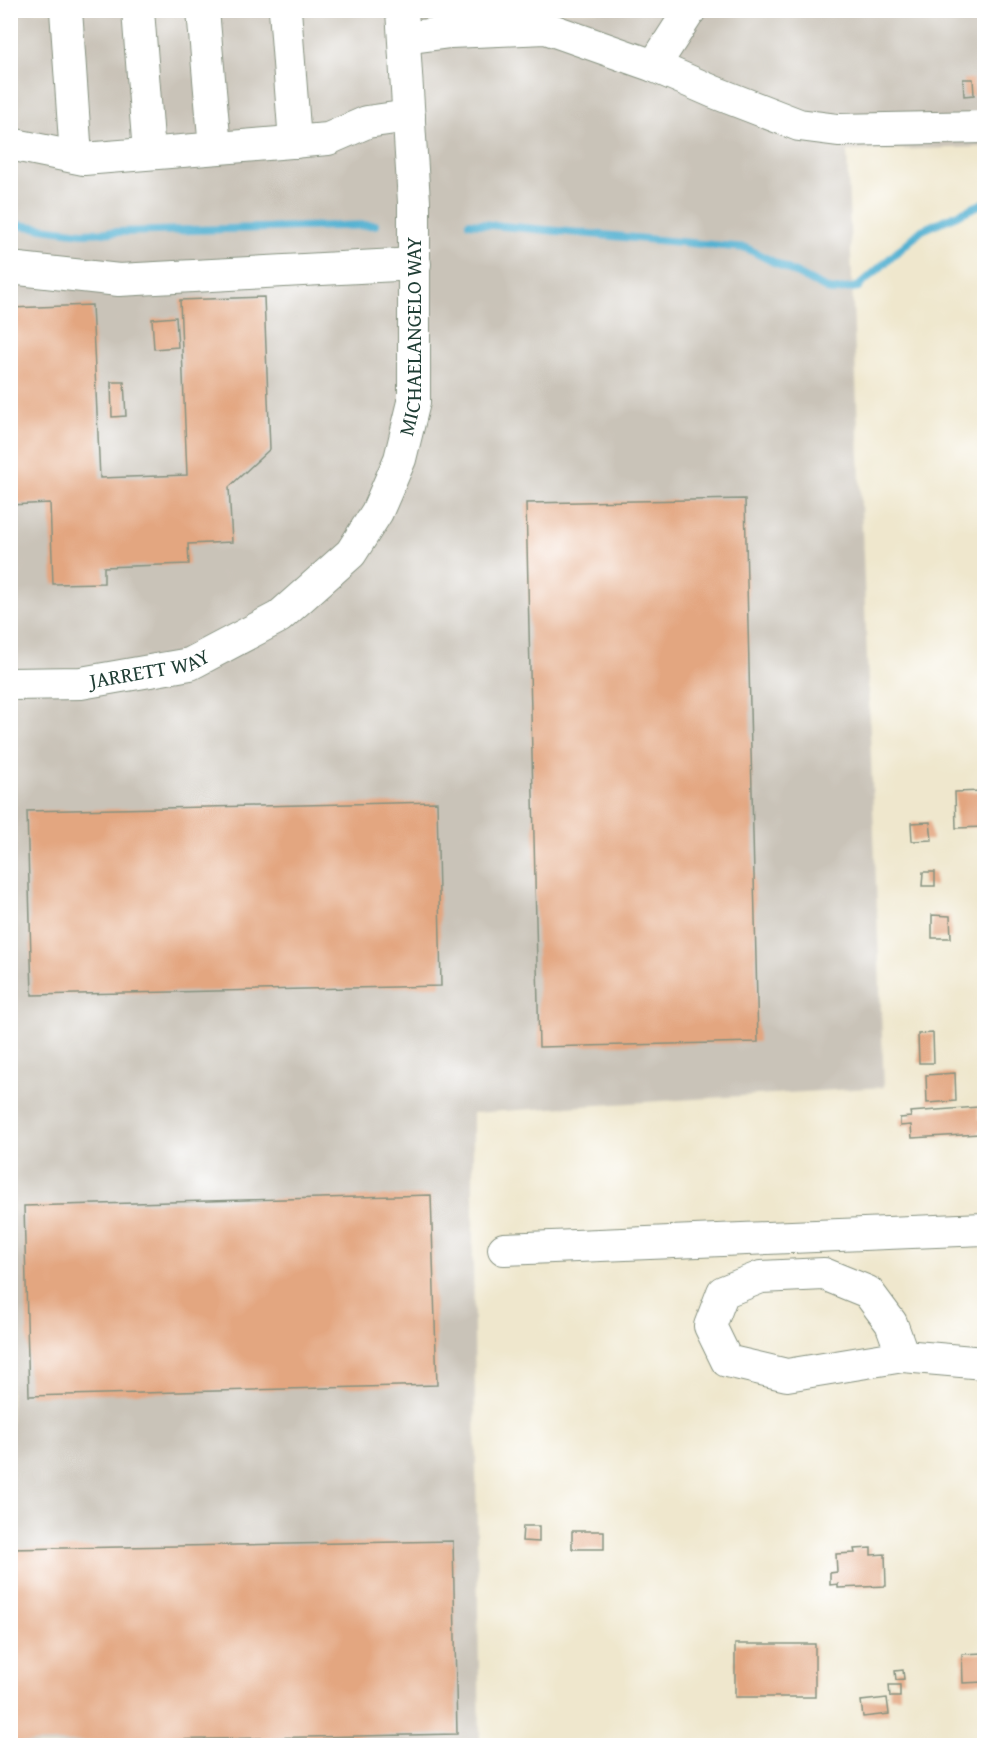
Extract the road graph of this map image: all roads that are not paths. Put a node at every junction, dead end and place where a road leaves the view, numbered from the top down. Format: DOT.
graph roads {
  1 [pos="66,10"];
  2 [pos="138,10"];
  3 [pos="203,10"];
  4 [pos="285,10"];
  5 [pos="690,10"];
  6 [pos="403,24"];
  7 [pos="654,66"];
  8 [pos="409,116"];
  9 [pos="984,127"];
  10 [pos="295,142"];
  11 [pos="10,144"];
  12 [pos="215,148"];
  13 [pos="149,153"];
  14 [pos="76,157"];
  15 [pos="415,264"];
  16 [pos="10,268"];
  17 [pos="279,617"];
  18 [pos="10,684"];
  19 [pos="984,1229"];
  20 [pos="504,1249"];
  21 [pos="903,1356"];
  22 [pos="984,1363"];
  1 -- 14 [label="street"];
  2 -- 13 [label="street"];
  3 -- 12 [label="street"];
  4 -- 10 [label="street"];
  5 -- 7 [label="street"];
  6 -- 7 [label="street"];
  6 -- 8 [label="street, MICHAELANGELO WAY"];
  7 -- 9 [label="street"];
  8 -- 10 [label="street"];
  8 -- 15 [label="street, MICHAELANGELO WAY"];
  10 -- 12 [label="street"];
  11 -- 14 [label="street"];
  12 -- 13 [label="street"];
  13 -- 14 [label="street"];
  15 -- 16 [label="street"];
  15 -- 17 [label="street, MICHAELANGELO WAY"];
  17 -- 18 [label="street, JARRETT WAY"];
  19 -- 20 [label="street"];
  21 -- 21 [label="street"];
  21 -- 22 [label="street"];
}
